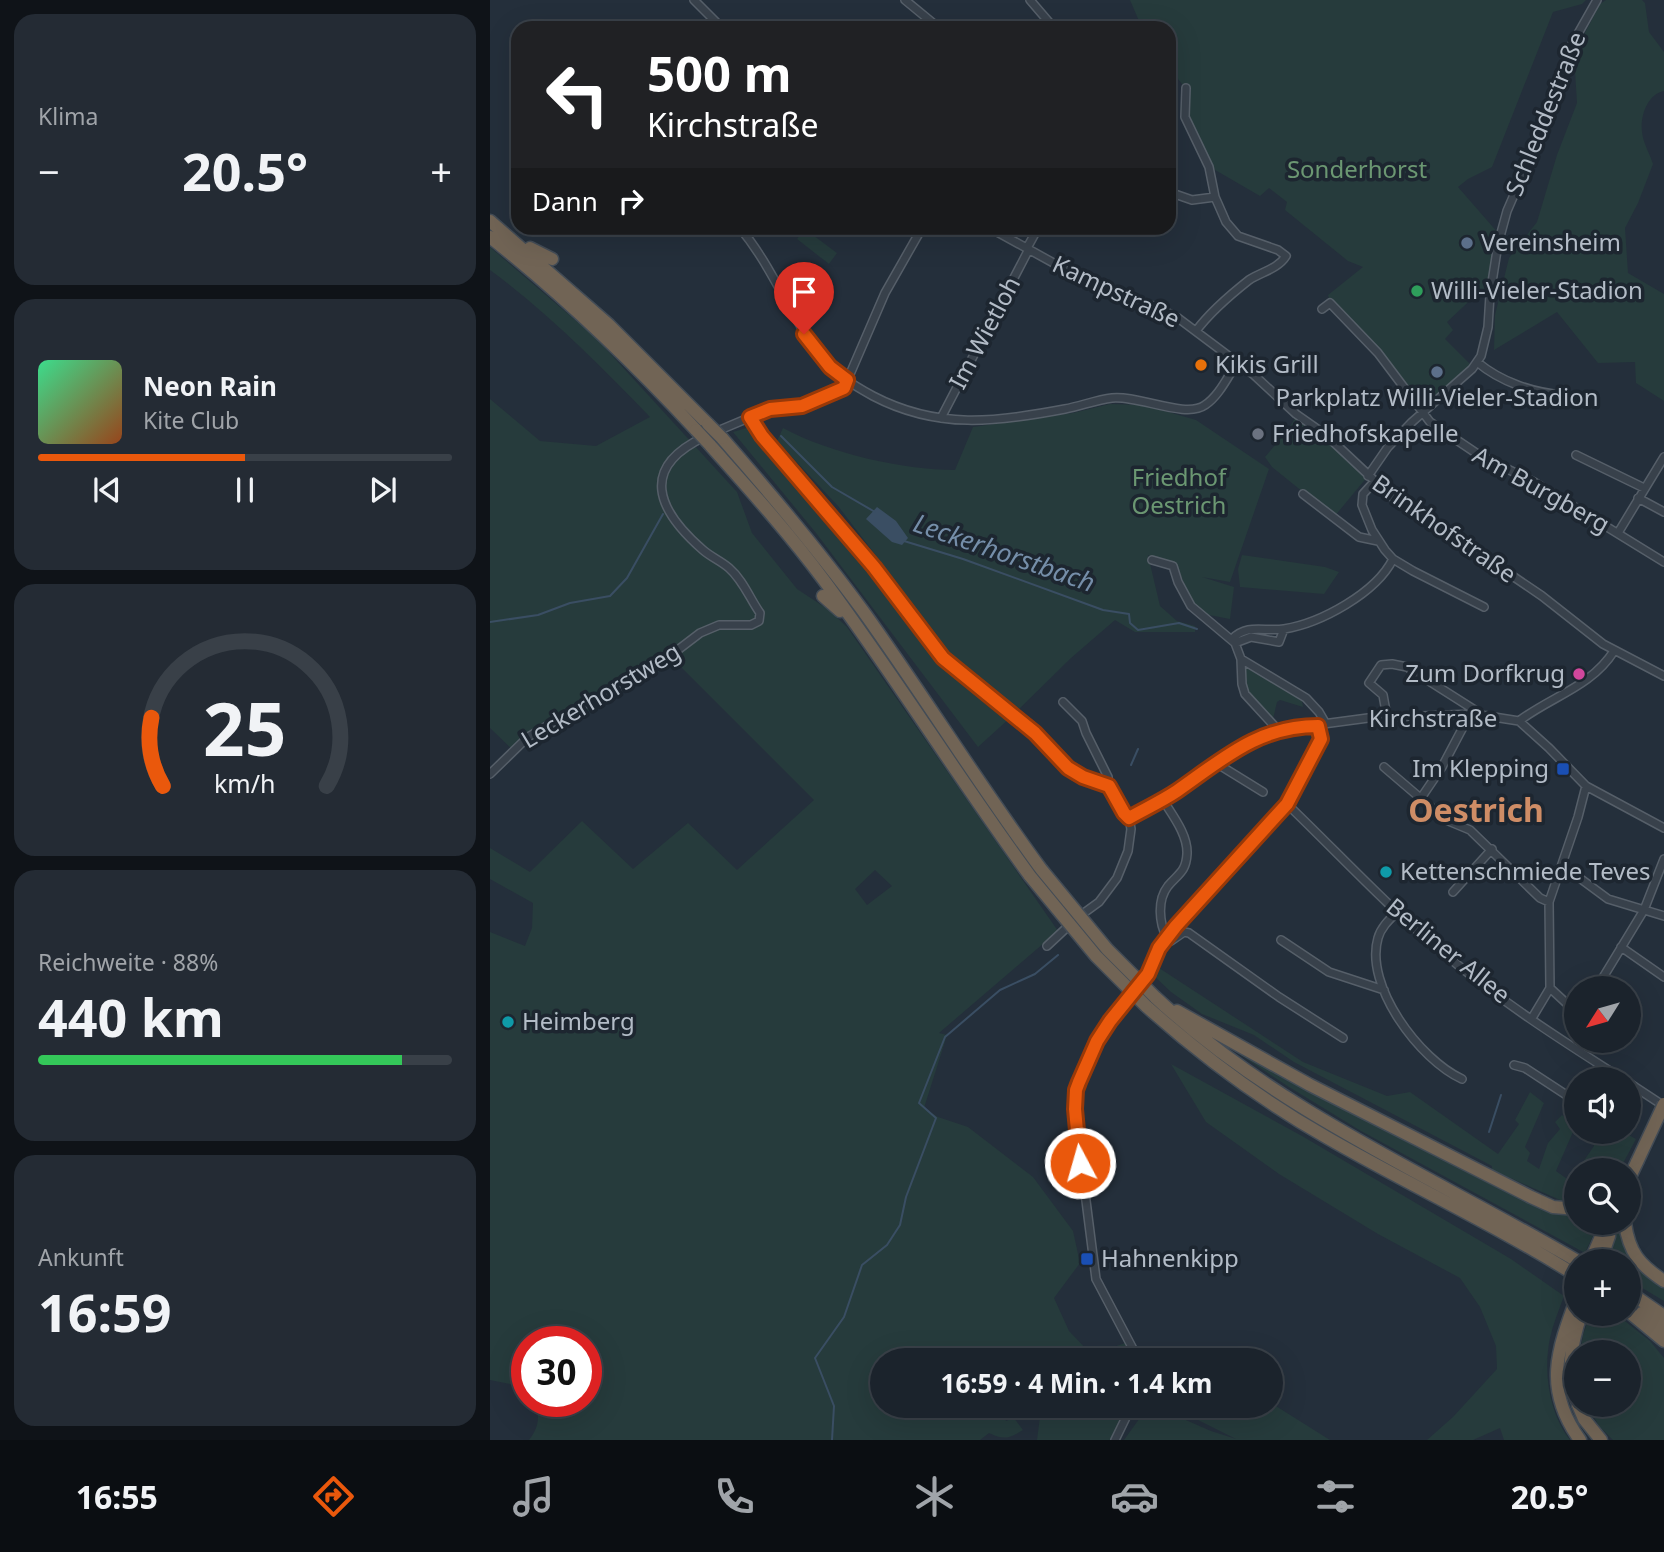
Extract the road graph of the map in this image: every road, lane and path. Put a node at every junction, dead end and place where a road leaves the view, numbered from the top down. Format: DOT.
graph roads {
  1 [pos="694,0"];
  2 [pos="905,0"];
  3 [pos="1030,0"];
  4 [pos="1597,0"];
  5 [pos="715,21"];
  6 [pos="930,21"];
  7 [pos="1048,21"];
  8 [pos="1186,88"];
  9 [pos="1176,194"];
  10 [pos="1215,197"];
  11 [pos="490,221"];
  12 [pos="745,235"];
  13 [pos="918,235"];
  14 [pos="1003,235"];
  15 [pos="1034,235"];
  16 [pos="490,237"];
  17 [pos="515,241"];
  18 [pos="1028,248"];
  19 [pos="552,259"];
  20 [pos="1322,309"];
  21 [pos="1196,331"];
  22 [pos="1477,362"];
  23 [pos="1237,363"];
  24 [pos="670,373"];
  25 [pos="847,380"];
  26 [pos="1564,395"];
  27 [pos="689,402"];
  28 [pos="1422,413"];
  29 [pos="750,417"];
  30 [pos="941,418"];
  31 [pos="1576,455"];
  32 [pos="1664,457"];
  33 [pos="731,468"];
  34 [pos="1371,479"];
  35 [pos="1644,488"];
  36 [pos="1303,494"];
  37 [pos="748,498"];
  38 [pos="1638,498"];
  39 [pos="1664,512"];
  40 [pos="1618,533"];
  41 [pos="1378,541"];
  42 [pos="1152,559"];
  43 [pos="1393,559"];
  44 [pos="1664,562"];
  45 [pos="823,596"];
  46 [pos="1485,607"];
  47 [pos="1284,629"];
  48 [pos="1232,640"];
  49 [pos="871,645"];
  50 [pos="1614,651"];
  51 [pos="1241,659"];
  52 [pos="1664,676"];
  53 [pos="1063,702"];
  54 [pos="1470,714"];
  55 [pos="1482,714"];
  56 [pos="1387,717"];
  57 [pos="1519,721"];
  58 [pos="1322,725"];
  59 [pos="1278,730"];
  60 [pos="1216,763"];
  61 [pos="1384,767"];
  62 [pos="490,774"];
  63 [pos="1109,786"];
  64 [pos="1586,786"];
  65 [pos="1263,793"];
  66 [pos="1421,798"];
  67 [pos="1163,800"];
  68 [pos="1287,804"];
  69 [pos="1129,818"];
  70 [pos="1664,828"];
  71 [pos="1492,849"];
  72 [pos="1664,859"];
  73 [pos="1562,865"];
  74 [pos="1035,873"];
  75 [pos="1453,892"];
  76 [pos="1549,902"];
  77 [pos="1644,910"];
  78 [pos="1397,912"];
  79 [pos="1664,916"];
  80 [pos="1167,937"];
  81 [pos="1281,940"];
  82 [pos="1047,946"];
  83 [pos="1621,947"];
  84 [pos="1603,976"];
  85 [pos="1664,977"];
  86 [pos="1550,988"];
  87 [pos="1384,990"];
  88 [pos="1564,1001"];
  89 [pos="1151,1002"];
  90 [pos="1532,1018"];
  91 [pos="1343,1038"];
  92 [pos="1514,1065"];
  93 [pos="1604,1067"];
  94 [pos="1462,1079"];
  95 [pos="1641,1091"];
  96 [pos="1564,1094"];
  97 [pos="1664,1105"];
  98 [pos="1639,1158"];
  99 [pos="1564,1208"];
  100 [pos="1628,1235"];
  101 [pos="1564,1261"];
  102 [pos="1664,1281"];
  103 [pos="1641,1300"];
  104 [pos="1641,1314"];
  105 [pos="1664,1316"];
  106 [pos="1641,1322"];
  107 [pos="1566,1326"];
  108 [pos="1664,1328"];
  109 [pos="1664,1341"];
  110 [pos="1132,1348"];
  111 [pos="1583,1417"];
  112 [pos="1126,1418"];
  113 [pos="1115,1440"];
  114 [pos="1580,1440"];
  115 [pos="1601,1440"];
  1 -- 5 [label="street"];
  2 -- 6 [label="street"];
  3 -- 7 [label="street"];
  4 -- 22 [label="street, Schleddestraße"];
  8 -- 10 [label="street"];
  9 -- 10 [label="street"];
  10 -- 21 [label="street"];
  11 -- 17 [label="highway"];
  12 -- 25 [label="street"];
  13 -- 25 [label="street"];
  14 -- 18 [label="street, Kampstraße"];
  15 -- 18 [label="street, Im Wietloh"];
  16 -- 33 [label="highway, bridge"];
  17 -- 19 [label="highway"];
  17 -- 27 [label="highway"];
  18 -- 21 [label="street, Kampstraße"];
  18 -- 30 [label="street, Im Wietloh"];
  20 -- 28 [label="street, Am Burgberg"];
  21 -- 23 [label="street, Kampstraße"];
  22 -- 26 [label="street"];
  22 -- 28 [label="street"];
  23 -- 30 [label="street"];
  23 -- 34 [label="street, Brinkhofstraße"];
  24 -- 27 [label="highway"];
  25 -- 29 [label="street, Leckerhorstweg"];
  25 -- 30 [label="street"];
  27 -- 74 [label="highway, bridge"];
  28 -- 34 [label="street"];
  28 -- 40 [label="street, Am Burgberg"];
  29 -- 62 [label="street, Leckerhorstweg"];
  29 -- 63 [label="street"];
  31 -- 35 [label="street"];
  32 -- 35 [label="street"];
  33 -- 37 [label="highway"];
  33 -- 49 [label="highway"];
  34 -- 41 [label="street"];
  34 -- 50 [label="street, Brinkhofstraße"];
  35 -- 38 [label="street"];
  36 -- 41 [label="street"];
  38 -- 39 [label="street"];
  38 -- 40 [label="street"];
  40 -- 44 [label="street, Am Burgberg"];
  41 -- 43 [label="street"];
  42 -- 48 [label="street"];
  43 -- 46 [label="street"];
  43 -- 47 [label="street"];
  45 -- 49 [label="highway"];
  47 -- 48 [label="street"];
  47 -- 48 [label="street"];
  48 -- 51 [label="street"];
  49 -- 74 [label="highway"];
  50 -- 52 [label="street, Brinkhofstraße"];
  50 -- 57 [label="street"];
  51 -- 58 [label="street"];
  51 -- 59 [label="street"];
  53 -- 63 [label="street"];
  54 -- 55 [label="street, Kirchstraße"];
  54 -- 56 [label="street, Kirchstraße"];
  54 -- 66 [label="street"];
  55 -- 56 [label="street"];
  55 -- 57 [label="street, Kirchstraße"];
  56 -- 58 [label="street, Kirchstraße"];
  57 -- 64 [label="street, Kirchstraße"];
  58 -- 59 [label="street, Kirchstraße"];
  58 -- 68 [label="street"];
  59 -- 60 [label="street, Kirchstraße"];
  60 -- 65 [label="street"];
  60 -- 67 [label="street, Kirchstraße"];
  61 -- 66 [label="street"];
  63 -- 69 [label="street"];
  64 -- 70 [label="street, Kirchstraße"];
  64 -- 73 [label="street"];
  66 -- 71 [label="street"];
  67 -- 69 [label="street, Kirchstraße"];
  67 -- 80 [label="street"];
  68 -- 78 [label="street, Berliner Allee"];
  68 -- 80 [label="street"];
  69 -- 82 [label="street"];
  71 -- 75 [label="street"];
  71 -- 76 [label="street"];
  72 -- 77 [label="street"];
  73 -- 76 [label="street"];
  73 -- 77 [label="street"];
  74 -- 89 [label="highway, bridge"];
  76 -- 86 [label="street"];
  77 -- 79 [label="street"];
  77 -- 83 [label="street"];
  78 -- 87 [label="street"];
  78 -- 90 [label="street, Berliner Allee"];
  80 -- 91 [label="street"];
  80 -- 110 [label="street"];
  81 -- 87 [label="street"];
  83 -- 84 [label="street"];
  83 -- 85 [label="street"];
  86 -- 88 [label="street"];
  86 -- 90 [label="street"];
  87 -- 94 [label="street"];
  89 -- 99 [label="highway"];
  89 -- 101 [label="highway"];
  90 -- 93 [label="street, Berliner Allee"];
  92 -- 96 [label="street"];
  95 -- 97 [label="street"];
  97 -- 98 [label="highway, bridge"];
  100 -- 102 [label="highway"];
  103 -- 105 [label="highway"];
  104 -- 108 [label="highway"];
  106 -- 109 [label="highway"];
  107 -- 114 [label="highway"];
  111 -- 115 [label="highway"];
  112 -- 113 [label="street"];
}
